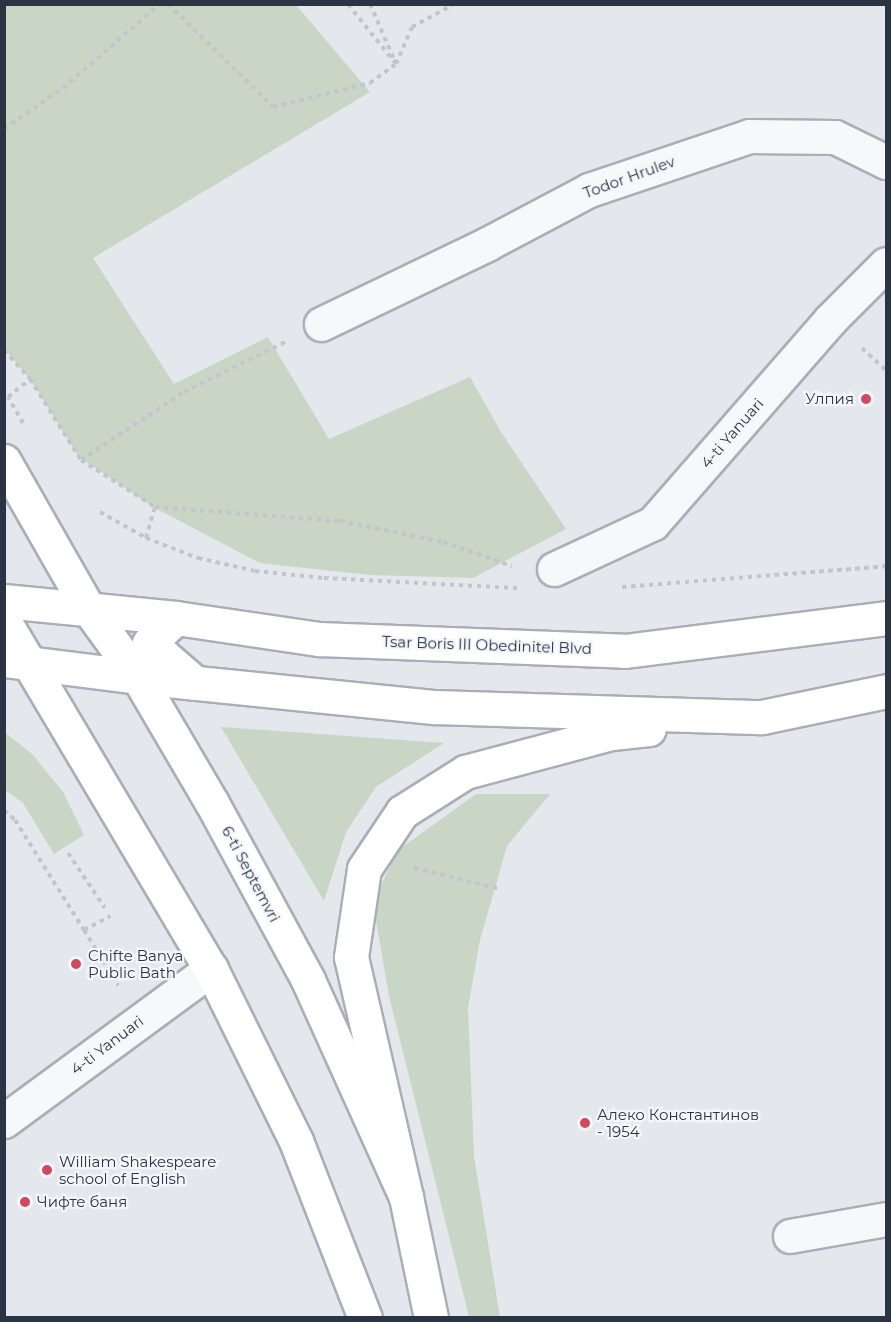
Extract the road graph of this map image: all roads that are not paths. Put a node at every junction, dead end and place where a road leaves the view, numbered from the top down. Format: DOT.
graph roads {
  1 [pos="886,162"];
  2 [pos="886,264"];
  3 [pos="321,324"];
  4 [pos="4,461"];
  5 [pos="554,569"];
  6 [pos="4,601"];
  7 [pos="88,608"];
  8 [pos="176,618"];
  9 [pos="886,618"];
  10 [pos="4,621"];
  11 [pos="17,661"];
  12 [pos="138,677"];
  13 [pos="195,683"];
  14 [pos="886,691"];
  15 [pos="762,717"];
  16 [pos="211,969"];
  17 [pos="4,1121"];
  18 [pos="406,1197"];
  19 [pos="886,1219"];
  20 [pos="790,1236"];
  21 [pos="365,1317"];
  22 [pos="431,1317"];
  1 -- 3 [label="street, Todor Hrulev"];
  2 -- 5 [label="street, 4-ti Yanuari"];
  4 -- 7 [label="main road, 6-ti Septemvri"];
  6 -- 7 [label="main road, Tsar Boris III Obedinitel Blvd"];
  7 -- 8 [label="main road, Tsar Boris III Obedinitel Blvd"];
  7 -- 12 [label="main road, 6-ti Septemvri"];
  8 -- 9 [label="main road, Tsar Boris III Obedinitel Blvd"];
  8 -- 13 [label="main road"];
  10 -- 11 [label="main road"];
  11 -- 12 [label="main road"];
  11 -- 16 [label="main road"];
  12 -- 13 [label="main road"];
  12 -- 18 [label="main road, 6-ti Septemvri"];
  13 -- 15 [label="main road"];
  14 -- 15 [label="main road"];
  15 -- 18 [label="main road"];
  16 -- 17 [label="street, 4-ti Yanuari"];
  16 -- 21 [label="main road"];
  18 -- 22 [label="main road, 6-ti Septemvri"];
  19 -- 20 [label="street"];
}
